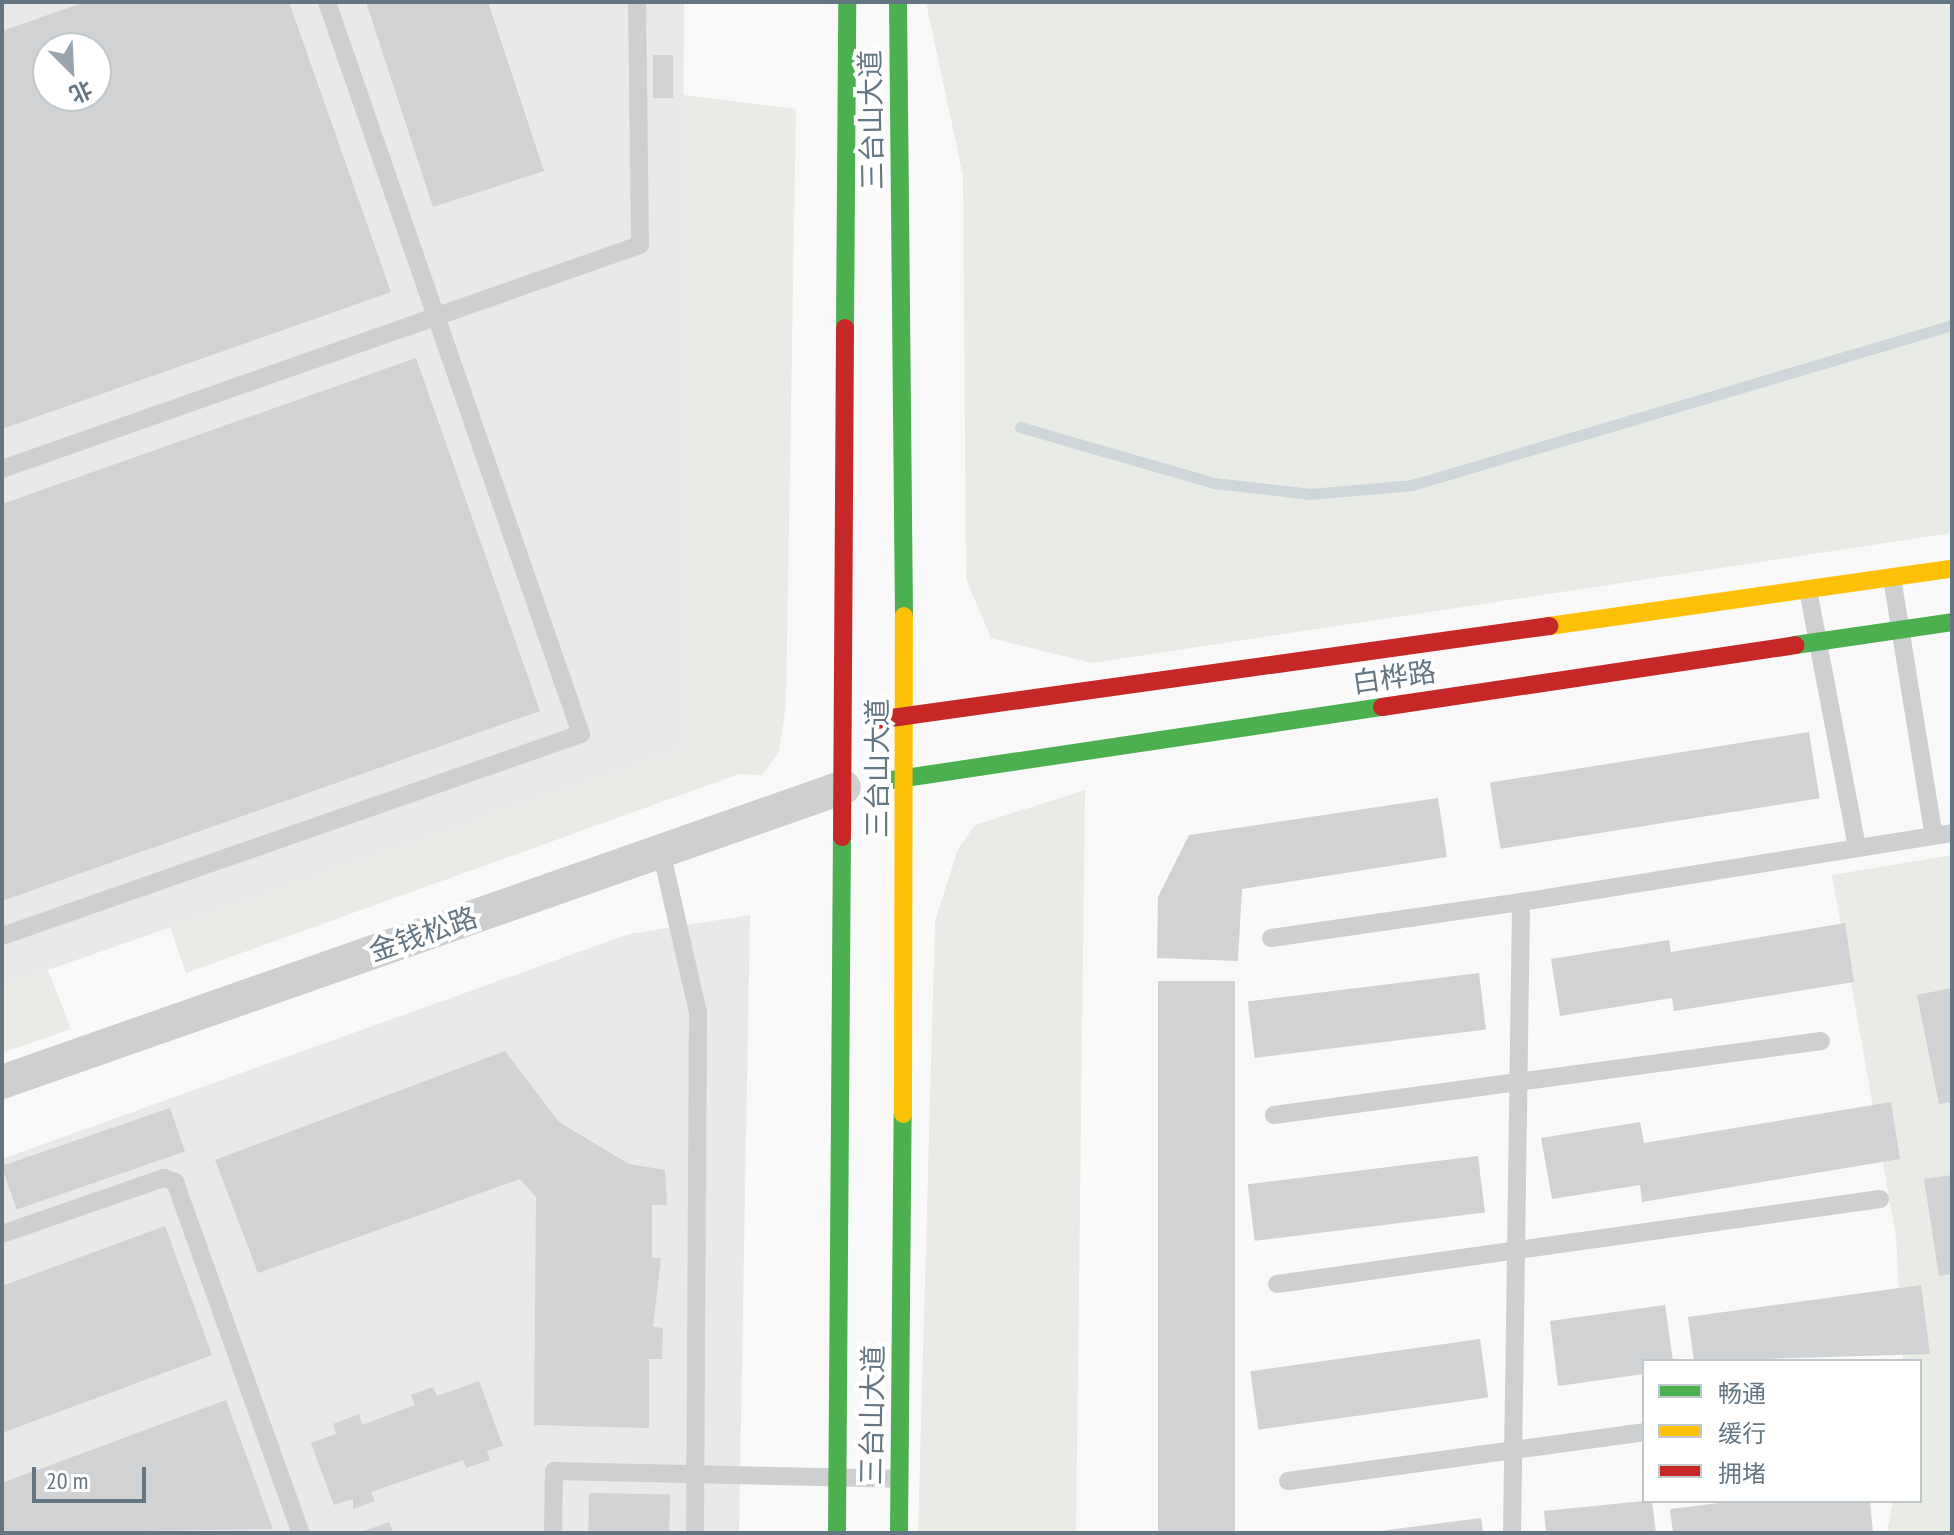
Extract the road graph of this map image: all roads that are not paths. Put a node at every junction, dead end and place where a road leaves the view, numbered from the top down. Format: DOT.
graph roads {
  1 [pos="327,2"];
  2 [pos="637,2"];
  3 [pos="847,2"];
  4 [pos="898,2"];
  5 [pos="436,317"];
  6 [pos="2,469"];
  7 [pos="1952,569"];
  8 [pos="1892,578"];
  9 [pos="1808,590"];
  10 [pos="1952,622"];
  11 [pos="1900,631"];
  12 [pos="1819,642"];
  13 [pos="905,717"];
  14 [pos="844,725"];
  15 [pos="906,778"];
  16 [pos="844,787"];
  17 [pos="1943,835"];
  18 [pos="1857,848"];
  19 [pos="661,851"];
  20 [pos="1521,902"];
  21 [pos="2,936"];
  22 [pos="1271,938"];
  23 [pos="1821,1041"];
  24 [pos="1518,1081"];
  25 [pos="2,1082"];
  26 [pos="1274,1115"];
  27 [pos="1880,1199"];
  28 [pos="2,1234"];
  29 [pos="1516,1251"];
  30 [pos="1277,1284"];
  31 [pos="1642,1432"];
  32 [pos="1513,1450"];
  33 [pos="695,1476"];
  34 [pos="838,1477"];
  35 [pos="899,1479"];
  36 [pos="1288,1481"];
  37 [pos="301,1533"];
  38 [pos="553,1533"];
  39 [pos="695,1533"];
  40 [pos="837,1533"];
  41 [pos="899,1533"];
  42 [pos="1512,1533"];
  1 -- 5 [label="lane"];
  2 -- 5 [label="lane"];
  3 -- 14 [label="main road, 三台山大道"];
  4 -- 13 [label="main road, 三台山大道"];
  5 -- 6 [label="lane"];
  5 -- 21 [label="lane"];
  7 -- 8 [label="main road, 白桦路"];
  8 -- 9 [label="main road, 白桦路"];
  8 -- 11 [label="lane"];
  9 -- 12 [label="lane"];
  9 -- 13 [label="main road, 白桦路"];
  10 -- 11 [label="main road, 白桦路"];
  11 -- 12 [label="main road, 白桦路"];
  11 -- 17 [label="lane"];
  12 -- 15 [label="main road, 白桦路"];
  12 -- 18 [label="lane"];
  13 -- 14 [label="main road, 白桦路"];
  13 -- 15 [label="main road, 三台山大道"];
  14 -- 16 [label="main road, 三台山大道"];
  15 -- 16 [label="main road, 白桦路"];
  15 -- 35 [label="main road, 三台山大道"];
  16 -- 19 [label="street, 金钱松路"];
  16 -- 34 [label="main road, 三台山大道"];
  17 -- 18 [label="lane"];
  18 -- 20 [label="lane"];
  19 -- 25 [label="street, 金钱松路"];
  19 -- 33 [label="lane"];
  20 -- 22 [label="lane"];
  20 -- 24 [label="lane"];
  23 -- 24 [label="lane"];
  24 -- 26 [label="lane"];
  24 -- 29 [label="lane"];
  27 -- 29 [label="lane"];
  28 -- 37 [label="lane"];
  29 -- 30 [label="lane"];
  29 -- 32 [label="lane"];
  31 -- 32 [label="lane"];
  32 -- 36 [label="lane"];
  32 -- 42 [label="lane"];
  33 -- 34 [label="lane"];
  33 -- 38 [label="lane"];
  33 -- 39 [label="lane"];
  34 -- 35 [label="lane"];
  34 -- 40 [label="main road, 三台山大道"];
  35 -- 41 [label="main road, 三台山大道"];
}
